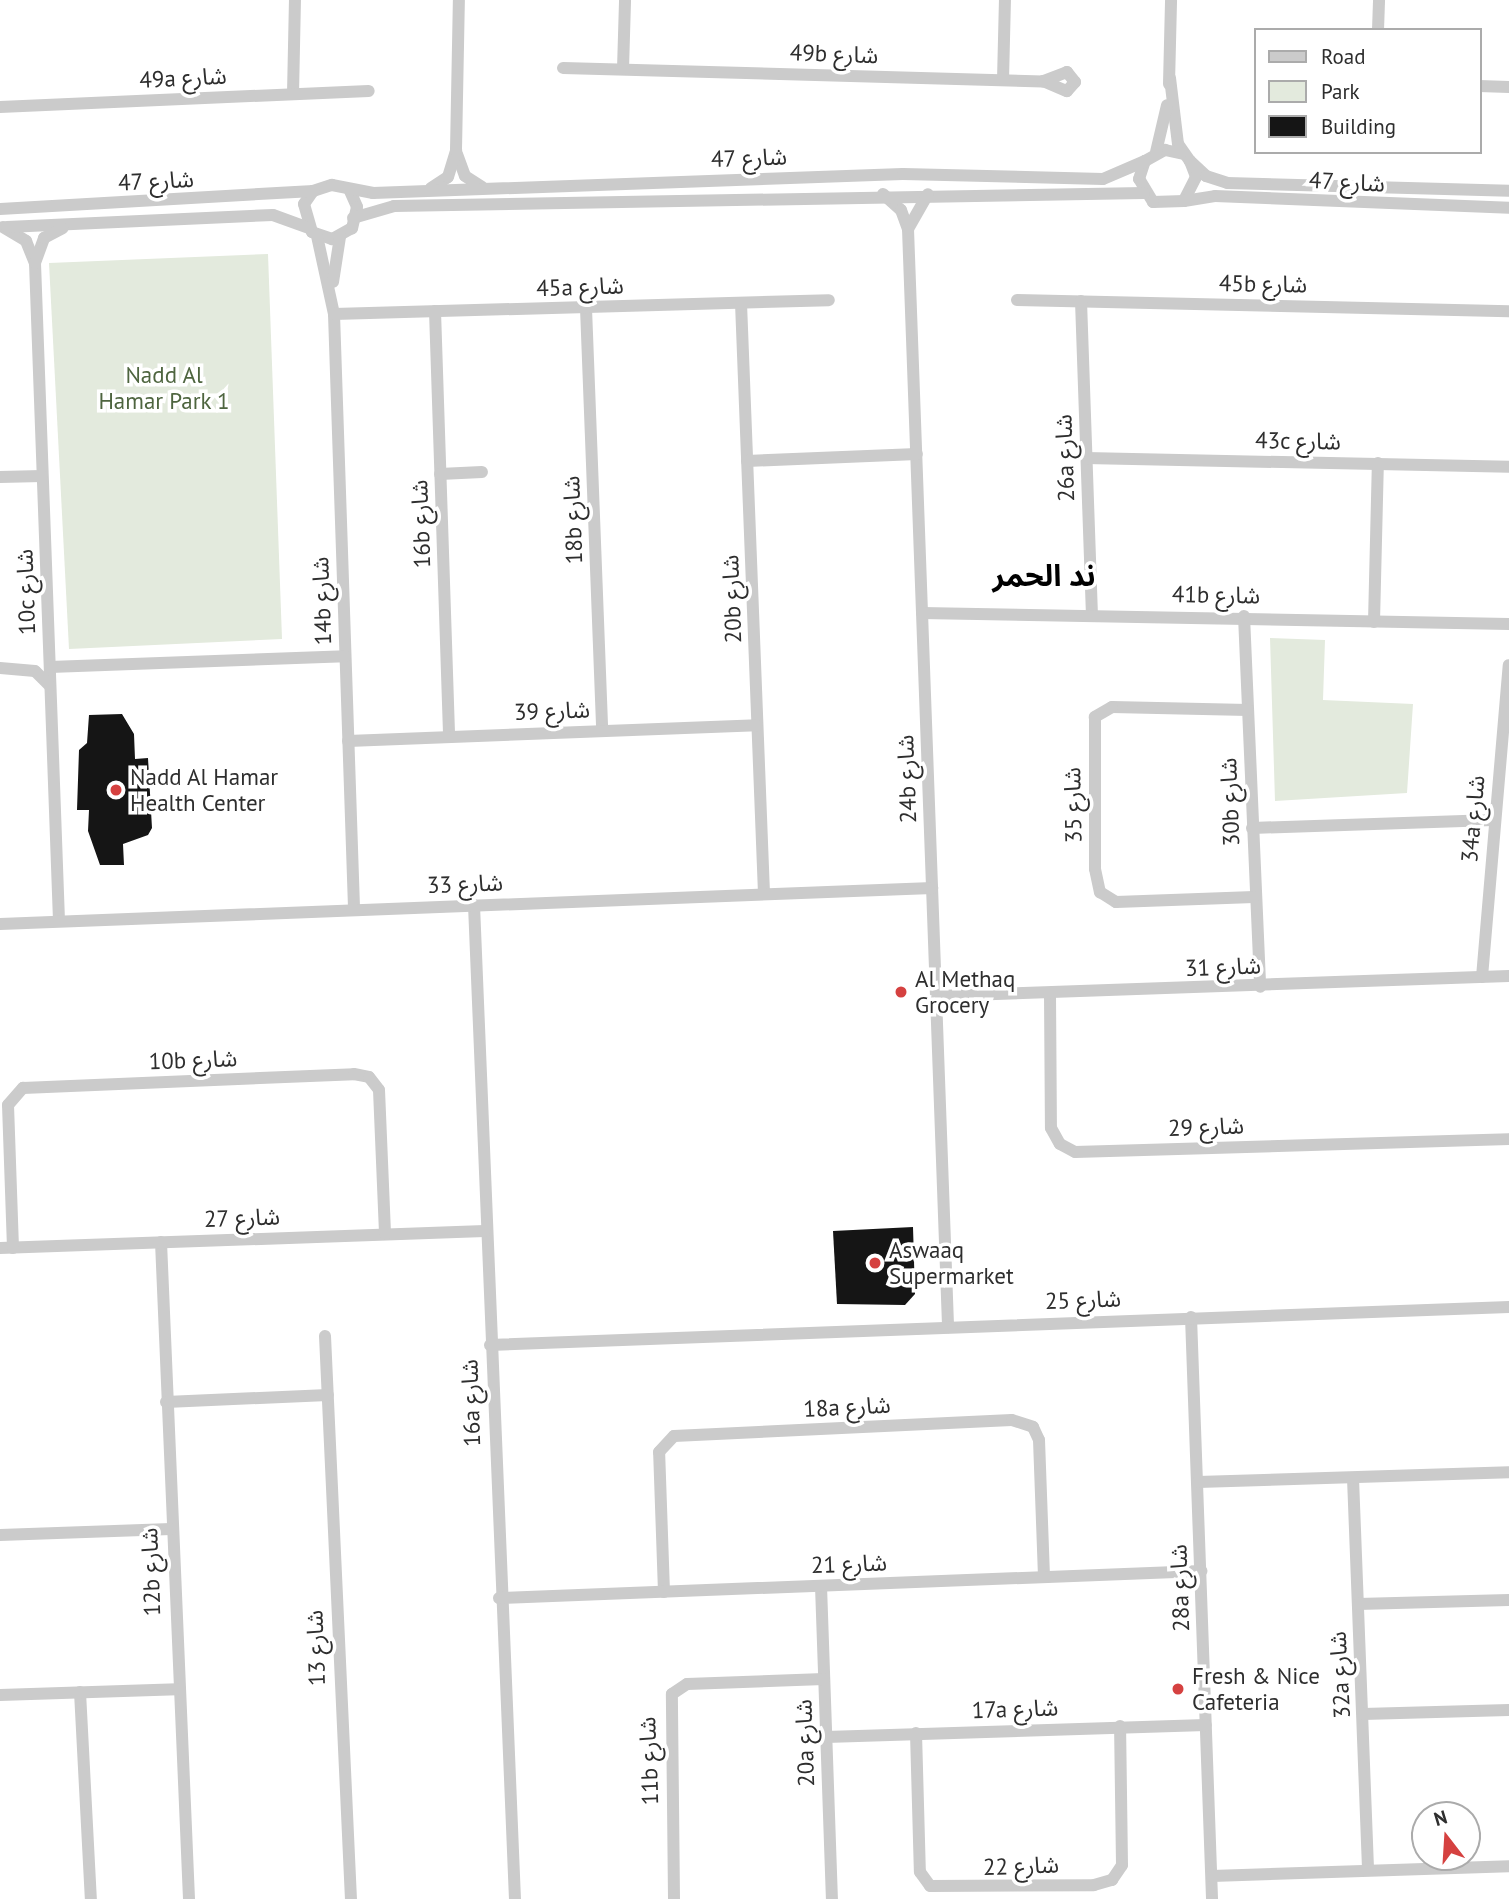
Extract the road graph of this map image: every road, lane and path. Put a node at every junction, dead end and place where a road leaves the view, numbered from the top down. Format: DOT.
graph roads {
  1 [pos="295,0"];
  2 [pos="459,0"];
  3 [pos="625,0"];
  4 [pos="1005,0"];
  5 [pos="1171,0"];
  6 [pos="1379,0"];
  7 [pos="1378,28"];
  8 [pos="563,68"];
  9 [pos="623,69"];
  10 [pos="1170,78"];
  11 [pos="1003,80"];
  12 [pos="1043,81"];
  13 [pos="1481,86"];
  14 [pos="1509,87"];
  15 [pos="369,90"];
  16 [pos="293,94"];
  17 [pos="0,107"];
  18 [pos="456,150"];
  19 [pos="1156,152"];
  20 [pos="1187,157"];
  21 [pos="1144,161"];
  22 [pos="486,188"];
  23 [pos="429,189"];
  24 [pos="313,191"];
  25 [pos="350,191"];
  26 [pos="1509,191"];
  27 [pos="883,194"];
  28 [pos="928,194"];
  29 [pos="1144,194"];
  30 [pos="1184,201"];
  31 [pos="1509,208"];
  32 [pos="0,209"];
  33 [pos="353,218"];
  34 [pos="72,225"];
  35 [pos="1,227"];
  36 [pos="908,229"];
  37 [pos="312,232"];
  38 [pos="340,237"];
  39 [pos="35,263"];
  40 [pos="332,293"];
  41 [pos="829,300"];
  42 [pos="1017,300"];
  43 [pos="1081,301"];
  44 [pos="741,303"];
  45 [pos="586,308"];
  46 [pos="435,311"];
  47 [pos="1509,311"];
  48 [pos="334,314"];
  49 [pos="917,454"];
  50 [pos="1086,458"];
  51 [pos="747,461"];
  52 [pos="1378,463"];
  53 [pos="1509,467"];
  54 [pos="482,472"];
  55 [pos="440,474"];
  56 [pos="42,476"];
  57 [pos="0,477"];
  58 [pos="922,613"];
  59 [pos="1091,613"];
  60 [pos="1244,616"];
  61 [pos="1374,622"];
  62 [pos="1509,624"];
  63 [pos="49,640"];
  64 [pos="345,656"];
  65 [pos="1509,665"];
  66 [pos="50,667"];
  67 [pos="4,668"];
  68 [pos="50,686"];
  69 [pos="1248,709"];
  70 [pos="757,725"];
  71 [pos="602,730"];
  72 [pos="449,735"];
  73 [pos="348,741"];
  74 [pos="1503,782"];
  75 [pos="1493,820"];
  76 [pos="1252,828"];
  77 [pos="932,888"];
  78 [pos="764,894"];
  79 [pos="1254,897"];
  80 [pos="474,905"];
  81 [pos="354,908"];
  82 [pos="59,920"];
  83 [pos="0,924"];
  84 [pos="1509,976"];
  85 [pos="1482,977"];
  86 [pos="1260,987"];
  87 [pos="1050,993"];
  88 [pos="938,996"];
  89 [pos="1509,1139"];
  90 [pos="485,1231"];
  91 [pos="385,1234"];
  92 [pos="161,1242"];
  93 [pos="6,1248"];
  94 [pos="1509,1307"];
  95 [pos="1191,1317"];
  96 [pos="948,1327"];
  97 [pos="325,1336"];
  98 [pos="490,1345"];
  99 [pos="328,1395"];
  100 [pos="166,1402"];
  101 [pos="1509,1472"];
  102 [pos="1353,1478"];
  103 [pos="1198,1482"];
  104 [pos="171,1529"];
  105 [pos="0,1535"];
  106 [pos="1201,1571"];
  107 [pos="1044,1577"];
  108 [pos="821,1586"];
  109 [pos="664,1592"];
  110 [pos="499,1598"];
  111 [pos="1509,1600"];
  112 [pos="1358,1604"];
  113 [pos="824,1679"];
  114 [pos="177,1689"];
  115 [pos="80,1692"];
  116 [pos="0,1695"];
  117 [pos="1509,1710"];
  118 [pos="1363,1714"];
  119 [pos="1206,1725"];
  120 [pos="1120,1726"];
  121 [pos="916,1733"];
  122 [pos="826,1737"];
  123 [pos="1509,1866"];
  124 [pos="1367,1870"];
  125 [pos="1212,1876"];
  126 [pos="90,1899"];
  127 [pos="190,1899"];
  128 [pos="351,1899"];
  129 [pos="515,1899"];
  130 [pos="674,1899"];
  131 [pos="832,1899"];
  132 [pos="1212,1899"];
  1 -- 16 [label="street"];
  2 -- 18 [label="street"];
  3 -- 9 [label="street"];
  4 -- 11 [label="street"];
  5 -- 10 [label="street"];
  6 -- 7 [label="street"];
  8 -- 9 [label="street, 49b شارع"];
  9 -- 11 [label="street, 49b شارع"];
  10 -- 19 [label="street"];
  10 -- 20 [label="street"];
  11 -- 12 [label="street, 49b شارع"];
  13 -- 14 [label="street"];
  15 -- 16 [label="street, 49a شارع"];
  16 -- 17 [label="street, 49a شارع"];
  18 -- 22 [label="street"];
  18 -- 23 [label="street"];
  19 -- 20 [label="street"];
  19 -- 21 [label="street"];
  20 -- 26 [label="street, شارع 47"];
  20 -- 30 [label="street"];
  21 -- 22 [label="street, شارع 47"];
  21 -- 29 [label="street"];
  22 -- 23 [label="street, شارع 47"];
  23 -- 25 [label="street, شارع 47"];
  24 -- 25 [label="street"];
  24 -- 32 [label="street, شارع 47"];
  24 -- 37 [label="street"];
  25 -- 33 [label="street"];
  27 -- 28 [label="street, شارع 47"];
  27 -- 33 [label="street, شارع 47"];
  27 -- 36 [label="street, 24b شارع"];
  28 -- 29 [label="street, شارع 47"];
  28 -- 36 [label="street"];
  29 -- 30 [label="street"];
  30 -- 31 [label="street, شارع 47"];
  33 -- 38 [label="street"];
  34 -- 35 [label="street, شارع 47"];
  34 -- 37 [label="street, شارع 47"];
  34 -- 39 [label="street"];
  35 -- 39 [label="street"];
  36 -- 49 [label="street, 24b شارع"];
  37 -- 38 [label="street"];
  37 -- 40 [label="street, 14b شارع"];
  38 -- 40 [label="street, 14b شارع"];
  39 -- 56 [label="street, 10c شارع"];
  40 -- 48 [label="street, 14b شارع"];
  41 -- 44 [label="street, 45a شارع"];
  42 -- 43 [label="street, 45b شارع"];
  43 -- 47 [label="street, 45b شارع"];
  43 -- 50 [label="street, 26a شارع"];
  44 -- 45 [label="street, 45a شارع"];
  44 -- 51 [label="street, 20b شارع"];
  45 -- 46 [label="street, 45a شارع"];
  45 -- 71 [label="street, 18b شارع"];
  46 -- 48 [label="street, 45a شارع"];
  46 -- 55 [label="street, 16b شارع"];
  48 -- 64 [label="street, 14b شارع"];
  49 -- 51 [label="street"];
  49 -- 58 [label="street, 24b شارع"];
  50 -- 52 [label="street, 43c شارع"];
  50 -- 59 [label="street, 26a شارع"];
  51 -- 70 [label="street, 20b شارع"];
  52 -- 53 [label="street, 43c شارع"];
  52 -- 61 [label="street"];
  54 -- 55 [label="street"];
  55 -- 72 [label="street, 16b شارع"];
  56 -- 57 [label="street"];
  56 -- 63 [label="street, 10c شارع"];
  58 -- 59 [label="street, 41b شارع"];
  58 -- 77 [label="street, 24b شارع"];
  59 -- 60 [label="street, 41b شارع"];
  60 -- 61 [label="street, 41b شارع"];
  60 -- 69 [label="street, 30b شارع"];
  61 -- 62 [label="street, 41b شارع"];
  63 -- 66 [label="street, 10c شارع"];
  63 -- 67 [label="street"];
  64 -- 66 [label="street"];
  64 -- 73 [label="street, 14b شارع"];
  65 -- 74 [label="street, 34a شارع"];
  66 -- 68 [label="street, 10c شارع"];
  67 -- 68 [label="street"];
  68 -- 82 [label="street, 10c شارع"];
  69 -- 76 [label="street, 30b شارع"];
  69 -- 79 [label="street, شارع 35"];
  70 -- 71 [label="street, شارع 39"];
  70 -- 78 [label="street, 20b شارع"];
  71 -- 72 [label="street, شارع 39"];
  72 -- 73 [label="street, شارع 39"];
  73 -- 81 [label="street, 14b شارع"];
  74 -- 75 [label="street, 34a شارع"];
  75 -- 76 [label="street"];
  75 -- 85 [label="street, 34a شارع"];
  76 -- 79 [label="street, 30b شارع"];
  77 -- 78 [label="street, شارع 33"];
  77 -- 88 [label="street, 24b شارع"];
  78 -- 80 [label="street, شارع 33"];
  79 -- 86 [label="street, 30b شارع"];
  80 -- 81 [label="street, شارع 33"];
  80 -- 90 [label="street, 16a شارع"];
  81 -- 82 [label="street, شارع 33"];
  82 -- 83 [label="street, شارع 33"];
  84 -- 85 [label="street, شارع 31"];
  85 -- 86 [label="street, شارع 31"];
  86 -- 87 [label="street, شارع 31"];
  87 -- 88 [label="street, شارع 31"];
  87 -- 89 [label="street, شارع 29"];
  88 -- 96 [label="street, 24b شارع"];
  90 -- 91 [label="street, شارع 27"];
  90 -- 98 [label="street, 16a شارع"];
  91 -- 92 [label="street, شارع 27"];
  91 -- 93 [label="street, 10b شارع"];
  92 -- 93 [label="street, شارع 27"];
  92 -- 100 [label="street, 12b شارع"];
  94 -- 95 [label="street, شارع 25"];
  95 -- 96 [label="street, شارع 25"];
  95 -- 103 [label="street, 28a شارع"];
  96 -- 98 [label="street, شارع 25"];
  97 -- 99 [label="street, شارع 13"];
  98 -- 110 [label="street, 16a شارع"];
  99 -- 100 [label="street"];
  99 -- 128 [label="street, شارع 13"];
  100 -- 104 [label="street, 12b شارع"];
  101 -- 102 [label="street"];
  102 -- 103 [label="street"];
  102 -- 112 [label="street, 32a شارع"];
  103 -- 106 [label="street, 28a شارع"];
  104 -- 105 [label="street"];
  104 -- 114 [label="street, 12b شارع"];
  106 -- 107 [label="street, شارع 21"];
  106 -- 119 [label="street, 28a شارع"];
  107 -- 108 [label="street, شارع 21"];
  107 -- 109 [label="street, 18a شارع"];
  108 -- 109 [label="street, شارع 21"];
  108 -- 113 [label="street, 20a شارع"];
  109 -- 110 [label="street, شارع 21"];
  110 -- 129 [label="street, 16a شارع"];
  111 -- 112 [label="street"];
  112 -- 118 [label="street, 32a شارع"];
  113 -- 122 [label="street, 20a شارع"];
  113 -- 130 [label="street, 11b شارع"];
  114 -- 115 [label="street"];
  114 -- 127 [label="street, 12b شارع"];
  115 -- 116 [label="street"];
  115 -- 126 [label="street"];
  117 -- 118 [label="street"];
  118 -- 124 [label="street, 32a شارع"];
  119 -- 120 [label="street, 17a شارع"];
  119 -- 125 [label="street, 28a شارع"];
  120 -- 121 [label="street, 17a شارع"];
  120 -- 121 [label="street, شارع 22"];
  121 -- 122 [label="street, 17a شارع"];
  122 -- 131 [label="street, 20a شارع"];
  123 -- 124 [label="street"];
  124 -- 125 [label="street"];
  125 -- 132 [label="street, 28a شارع"];
}
